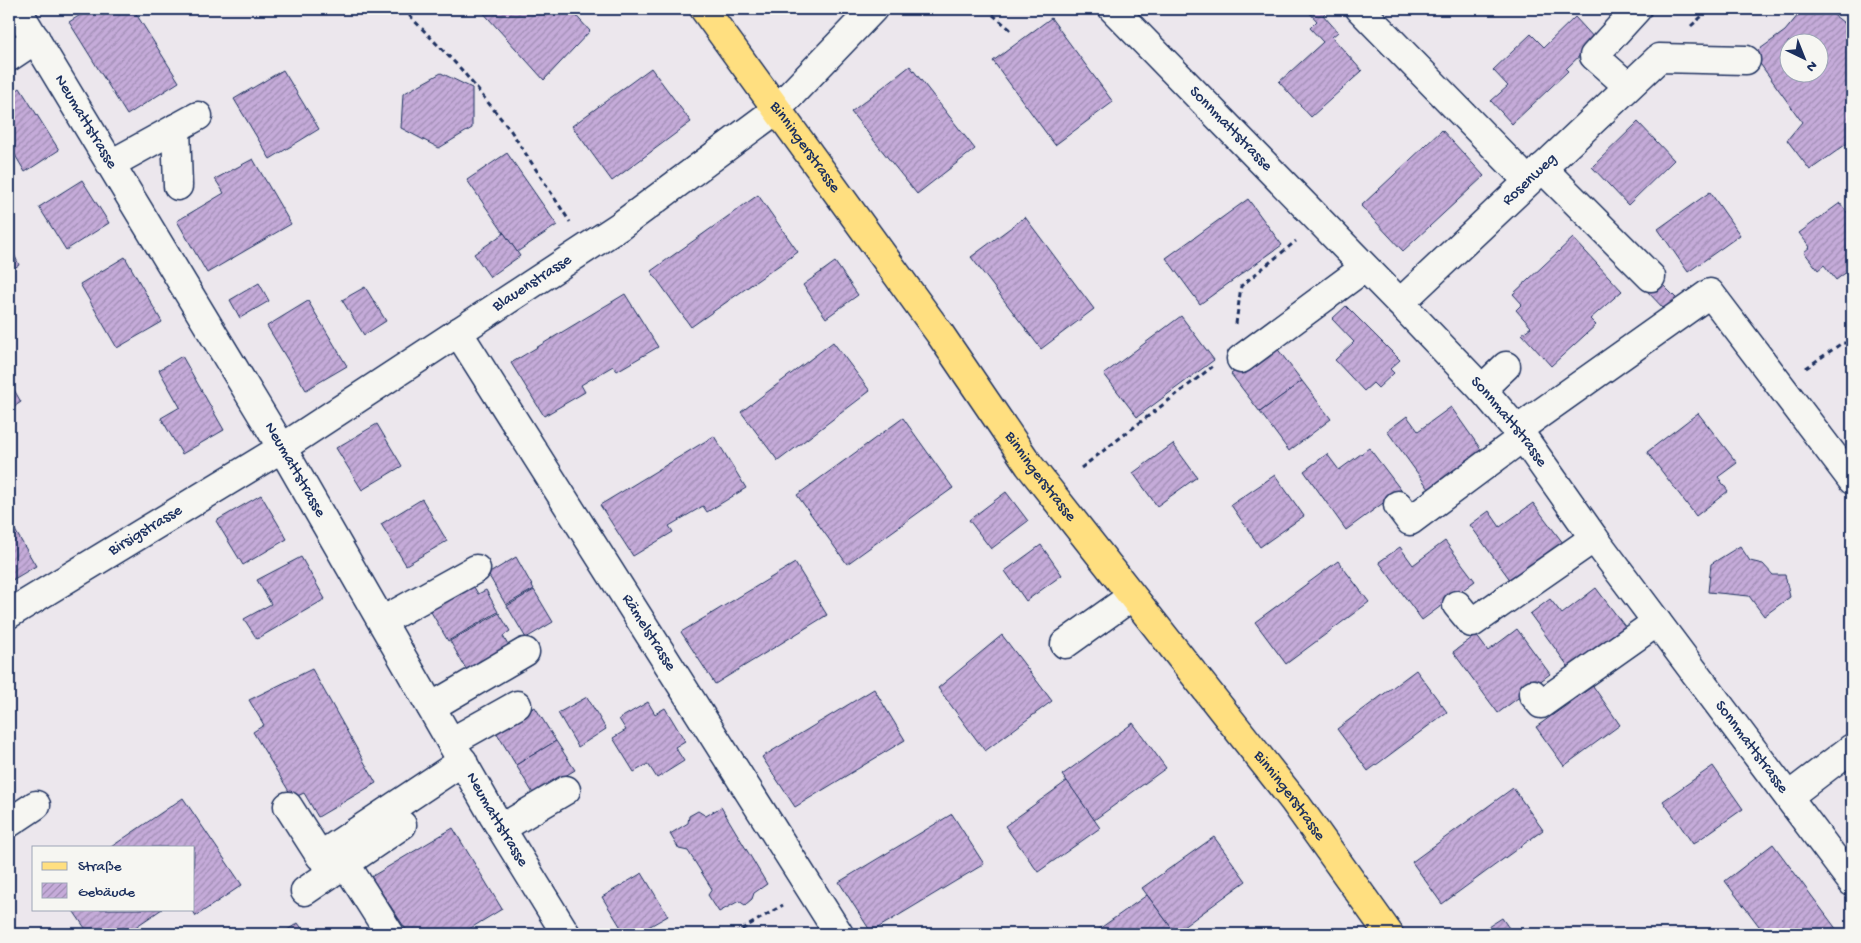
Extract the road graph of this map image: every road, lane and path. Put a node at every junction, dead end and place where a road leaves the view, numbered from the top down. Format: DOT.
graph roads {
  1 [pos="17,9"];
  2 [pos="403,9"];
  3 [pos="704,9"];
  4 [pos="873,9"];
  5 [pos="986,9"];
  6 [pos="1113,9"];
  7 [pos="1360,9"];
  8 [pos="1637,9"];
  9 [pos="1011,30"];
  10 [pos="36,39"];
  11 [pos="9,56"];
  12 [pos="1746,60"];
  13 [pos="1628,86"];
  14 [pos="776,110"];
  15 [pos="111,164"];
  16 [pos="1535,175"];
  17 [pos="178,186"];
  18 [pos="588,247"];
  19 [pos="1364,268"];
  20 [pos="1651,277"];
  21 [pos="1400,303"];
  22 [pos="458,332"];
  23 [pos="1852,344"];
  24 [pos="1240,359"];
  25 [pos="1506,366"];
  26 [pos="1781,386"];
  27 [pos="1482,389"];
  28 [pos="1520,433"];
  29 [pos="1121,437"];
  30 [pos="282,448"];
  31 [pos="1080,468"];
  32 [pos="1852,480"];
  33 [pos="1398,505"];
  34 [pos="1594,538"];
  35 [pos="476,568"];
  36 [pos="1131,596"];
  37 [pos="1457,604"];
  38 [pos="9,614"];
  39 [pos="382,621"];
  40 [pos="1657,622"];
  41 [pos="1065,644"];
  42 [pos="525,652"];
  43 [pos="1533,694"];
  44 [pos="517,705"];
  45 [pos="431,707"];
  46 [pos="1852,748"];
  47 [pos="462,760"];
  48 [pos="566,790"];
  49 [pos="1789,796"];
  50 [pos="36,805"];
  51 [pos="288,806"];
  52 [pos="9,823"];
  53 [pos="502,828"];
  54 [pos="345,863"];
  55 [pos="1852,882"];
  56 [pos="809,889"];
  57 [pos="305,891"];
  58 [pos="390,934"];
  59 [pos="566,934"];
  60 [pos="734,934"];
  61 [pos="839,934"];
  62 [pos="1389,934"];
  1 -- 10 [label="street, Neumattstrasse"];
  2 -- 18 [label="path"];
  3 -- 14 [label="main road, Binningerstrasse"];
  4 -- 14 [label="street, Blauenstrasse"];
  5 -- 9 [label="path"];
  6 -- 19 [label="street, Sonnmattstrasse"];
  7 -- 16 [label="street"];
  8 -- 13 [label="street"];
  10 -- 11 [label="street"];
  10 -- 15 [label="street, Neumattstrasse"];
  12 -- 13 [label="street, Rosenweg"];
  13 -- 16 [label="street, Rosenweg"];
  14 -- 18 [label="street, Blauenstrasse"];
  14 -- 36 [label="main road, Binningerstrasse"];
  15 -- 17 [label="street"];
  15 -- 30 [label="street, Neumattstrasse"];
  16 -- 20 [label="street"];
  16 -- 21 [label="street, Rosenweg"];
  18 -- 22 [label="street, Blauenstrasse"];
  19 -- 21 [label="street, Sonnmattstrasse"];
  19 -- 24 [label="street"];
  21 -- 27 [label="street, Sonnmattstrasse"];
  22 -- 30 [label="street, Blauenstrasse"];
  22 -- 56 [label="street, Rämelstrasse"];
  23 -- 26 [label="path"];
  25 -- 27 [label="street"];
  26 -- 28 [label="street"];
  26 -- 32 [label="street"];
  27 -- 28 [label="street, Sonnmattstrasse"];
  28 -- 33 [label="street"];
  28 -- 34 [label="street, Sonnmattstrasse"];
  29 -- 31 [label="path"];
  30 -- 38 [label="street, Birsigstrasse"];
  30 -- 39 [label="street, Neumattstrasse"];
  34 -- 37 [label="street"];
  34 -- 40 [label="street, Sonnmattstrasse"];
  35 -- 39 [label="street"];
  36 -- 41 [label="street"];
  36 -- 62 [label="main road, Binningerstrasse"];
  39 -- 45 [label="street, Neumattstrasse"];
  40 -- 43 [label="street"];
  40 -- 49 [label="street, Sonnmattstrasse"];
  42 -- 45 [label="street"];
  44 -- 47 [label="street"];
  45 -- 47 [label="street, Neumattstrasse"];
  46 -- 49 [label="street"];
  47 -- 51 [label="street"];
  47 -- 53 [label="street, Neumattstrasse"];
  47 -- 54 [label="street"];
  48 -- 53 [label="street"];
  49 -- 55 [label="street, Sonnmattstrasse"];
  50 -- 52 [label="street"];
  53 -- 59 [label="street, Neumattstrasse"];
  54 -- 57 [label="street"];
  54 -- 58 [label="street"];
  56 -- 60 [label="path"];
  56 -- 61 [label="street, Rämelstrasse"];
}
